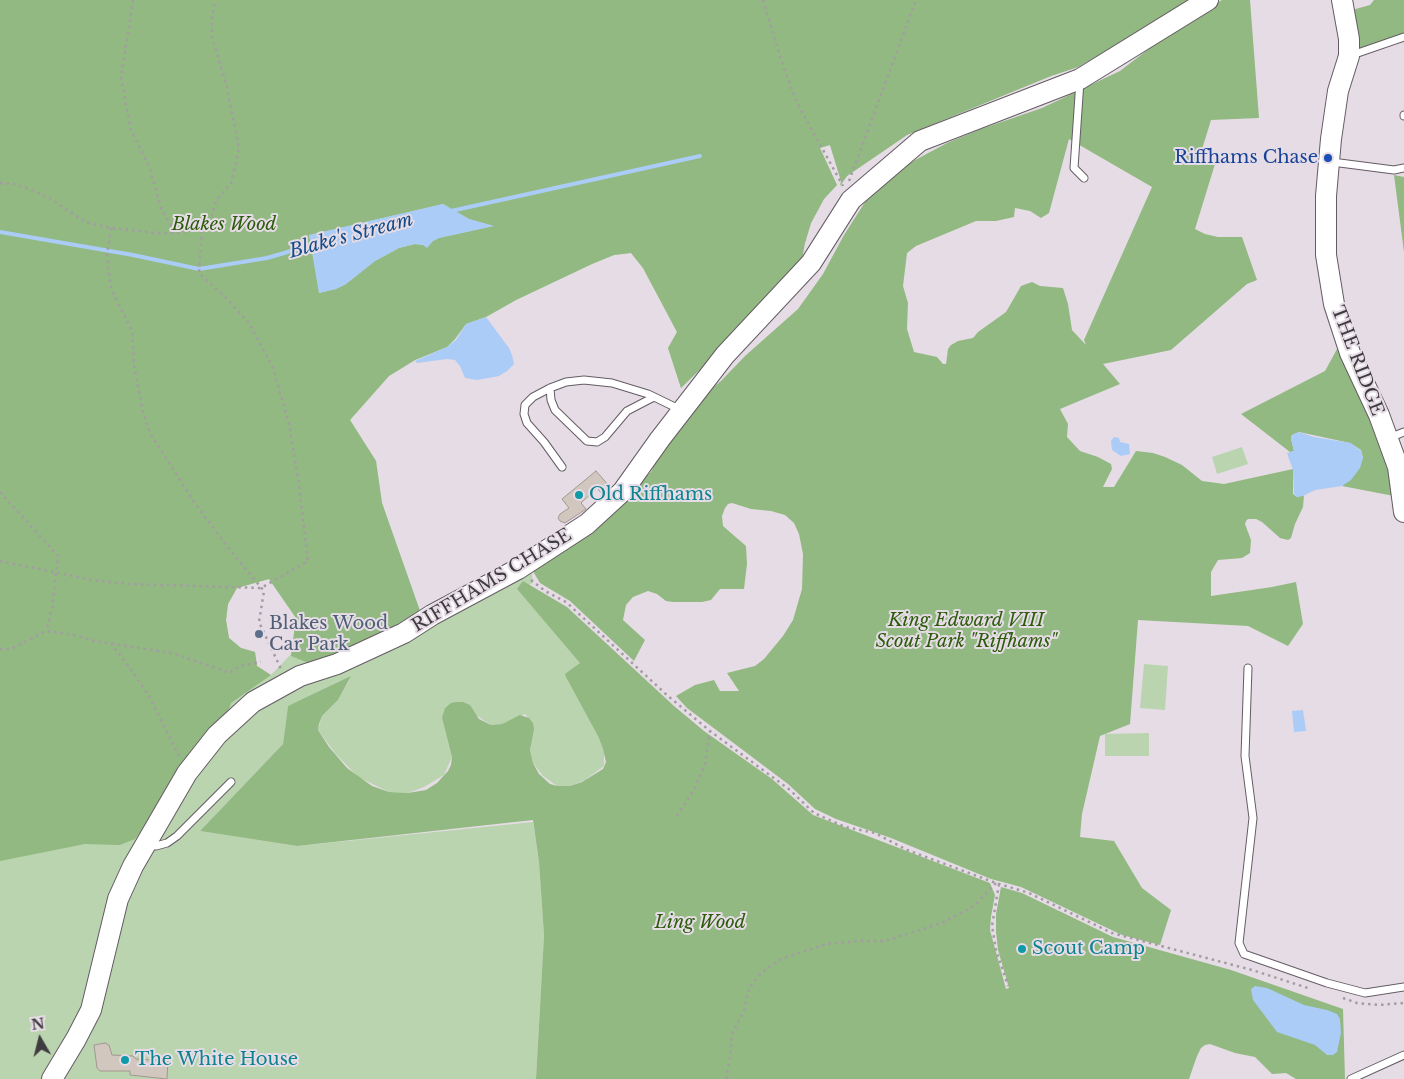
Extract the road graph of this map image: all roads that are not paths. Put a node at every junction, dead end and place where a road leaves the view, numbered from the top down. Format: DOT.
graph roads {
  1 [pos="1208,0"];
  2 [pos="1342,0"];
  3 [pos="1404,37"];
  4 [pos="1349,56"];
  5 [pos="1080,78"];
  6 [pos="1329,162"];
  7 [pos="1404,168"];
  8 [pos="1084,178"];
  9 [pos="550,388"];
  10 [pos="654,397"];
  11 [pos="682,410"];
  12 [pos="1395,436"];
  13 [pos="562,467"];
  14 [pos="1404,512"];
  15 [pos="1248,668"];
  16 [pos="231,782"];
  17 [pos="147,844"];
  18 [pos="1404,987"];
  19 [pos="1404,1054"];
  20 [pos="52,1079"];
  21 [pos="1351,1079"];
  1 -- 5 [label="street, RIFFHAMS CHASE"];
  2 -- 4 [label="street, THE RIDGE"];
  3 -- 4 [label="lane"];
  4 -- 6 [label="street, THE RIDGE"];
  5 -- 8 [label="lane"];
  5 -- 11 [label="street, RIFFHAMS CHASE"];
  6 -- 7 [label="lane"];
  6 -- 12 [label="street, THE RIDGE"];
  9 -- 10 [label="lane"];
  9 -- 10 [label="lane"];
  9 -- 13 [label="lane"];
  10 -- 11 [label="lane"];
  11 -- 17 [label="street, RIFFHAMS CHASE"];
  12 -- 14 [label="street, THE RIDGE"];
  15 -- 18 [label="lane"];
  16 -- 17 [label="lane"];
  17 -- 20 [label="street, RIFFHAMS CHASE"];
  19 -- 21 [label="lane"];
}
